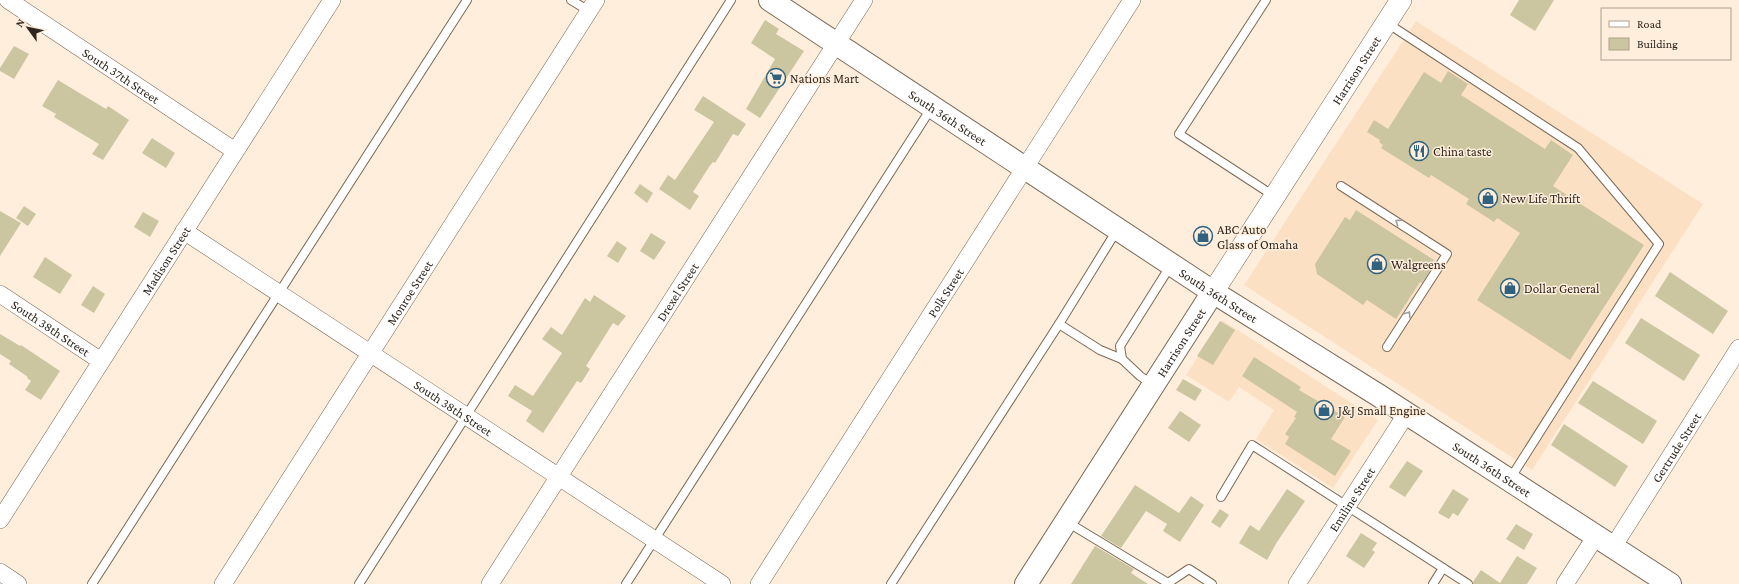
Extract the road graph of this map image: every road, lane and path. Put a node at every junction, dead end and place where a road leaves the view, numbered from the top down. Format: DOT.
graph roads {
  1 [pos="8,0"];
  2 [pos="332,0"];
  3 [pos="467,0"];
  4 [pos="571,0"];
  5 [pos="731,0"];
  6 [pos="770,0"];
  7 [pos="864,0"];
  8 [pos="1132,0"];
  9 [pos="1266,0"];
  10 [pos="1402,0"];
  11 [pos="593,6"];
  12 [pos="1387,23"];
  13 [pos="837,43"];
  14 [pos="933,107"];
  15 [pos="235,151"];
  16 [pos="1024,168"];
  17 [pos="1341,186"];
  18 [pos="1275,197"];
  19 [pos="1117,229"];
  20 [pos="184,231"];
  21 [pos="1171,265"];
  22 [pos="1213,292"];
  23 [pos="280,293"];
  24 [pos="0,294"];
  25 [pos="1059,324"];
  26 [pos="1387,347"];
  27 [pos="1739,348"];
  28 [pos="371,353"];
  29 [pos="1122,359"];
  30 [pos="101,361"];
  31 [pos="1154,385"];
  32 [pos="1406,413"];
  33 [pos="466,416"];
  34 [pos="559,477"];
  35 [pos="1509,480"];
  36 [pos="1221,497"];
  37 [pos="1347,506"];
  38 [pos="0,520"];
  39 [pos="1066,522"];
  40 [pos="655,540"];
  41 [pos="1604,542"];
  42 [pos="1443,568"];
  43 [pos="0,572"];
  44 [pos="18,584"];
  45 [pos="92,584"];
  46 [pos="222,584"];
  47 [pos="359,584"];
  48 [pos="490,584"];
  49 [pos="626,584"];
  50 [pos="722,584"];
  51 [pos="759,584"];
  52 [pos="891,584"];
  53 [pos="1026,584"];
  54 [pos="1212,584"];
  55 [pos="1297,584"];
  56 [pos="1433,584"];
  57 [pos="1468,584"];
  58 [pos="1565,584"];
  59 [pos="1670,584"];
  1 -- 15 [label="street, South 37th Street"];
  2 -- 15 [label="street, Madison Street"];
  3 -- 23 [label="lane"];
  4 -- 11 [label="lane"];
  5 -- 33 [label="lane"];
  6 -- 13 [label="main road, South 36th Street"];
  7 -- 13 [label="street, Drexel Street"];
  8 -- 16 [label="street, Polk Street"];
  9 -- 18 [label="lane"];
  10 -- 12 [label="street, Harrison Street"];
  11 -- 28 [label="street, Monroe Street"];
  12 -- 18 [label="street, Harrison Street"];
  12 -- 35 [label="lane"];
  13 -- 14 [label="main road, South 36th Street"];
  13 -- 34 [label="street, Drexel Street"];
  14 -- 16 [label="main road, South 36th Street"];
  14 -- 40 [label="lane"];
  15 -- 20 [label="street, Madison Street"];
  16 -- 19 [label="main road, South 36th Street"];
  16 -- 51 [label="street, Polk Street"];
  26 -- 17 [label="lane, one-way"];
  18 -- 22 [label="street, Harrison Street"];
  19 -- 21 [label="main road, South 36th Street"];
  19 -- 25 [label="lane"];
  20 -- 23 [label="street, South 38th Street"];
  20 -- 30 [label="street, Madison Street"];
  21 -- 22 [label="main road, South 36th Street"];
  21 -- 29 [label="lane"];
  22 -- 31 [label="main road, Harrison Street"];
  22 -- 32 [label="main road, South 36th Street"];
  23 -- 28 [label="street, South 38th Street"];
  23 -- 45 [label="lane"];
  24 -- 30 [label="street, South 38th Street"];
  25 -- 29 [label="lane"];
  25 -- 52 [label="lane"];
  27 -- 41 [label="street, Gertrude Street"];
  28 -- 33 [label="street, South 38th Street"];
  28 -- 46 [label="street, Monroe Street"];
  29 -- 31 [label="lane"];
  30 -- 38 [label="street, Madison Street"];
  31 -- 39 [label="main road, Harrison Street"];
  32 -- 35 [label="main road, South 36th Street"];
  32 -- 37 [label="street, Emiline Street"];
  33 -- 34 [label="street, South 38th Street"];
  33 -- 47 [label="lane"];
  34 -- 40 [label="street, South 38th Street"];
  34 -- 48 [label="street, Drexel Street"];
  35 -- 41 [label="main road, South 36th Street"];
  36 -- 37 [label="lane"];
  37 -- 42 [label="lane"];
  37 -- 55 [label="street, Emiline Street"];
  39 -- 53 [label="main road, Harrison Street"];
  39 -- 54 [label="lane"];
  40 -- 49 [label="lane"];
  40 -- 50 [label="street, South 38th Street"];
  41 -- 58 [label="street, Gertrude Street"];
  41 -- 59 [label="main road, South 36th Street"];
  42 -- 56 [label="lane"];
  42 -- 57 [label="lane"];
  43 -- 44 [label="street"];
}
